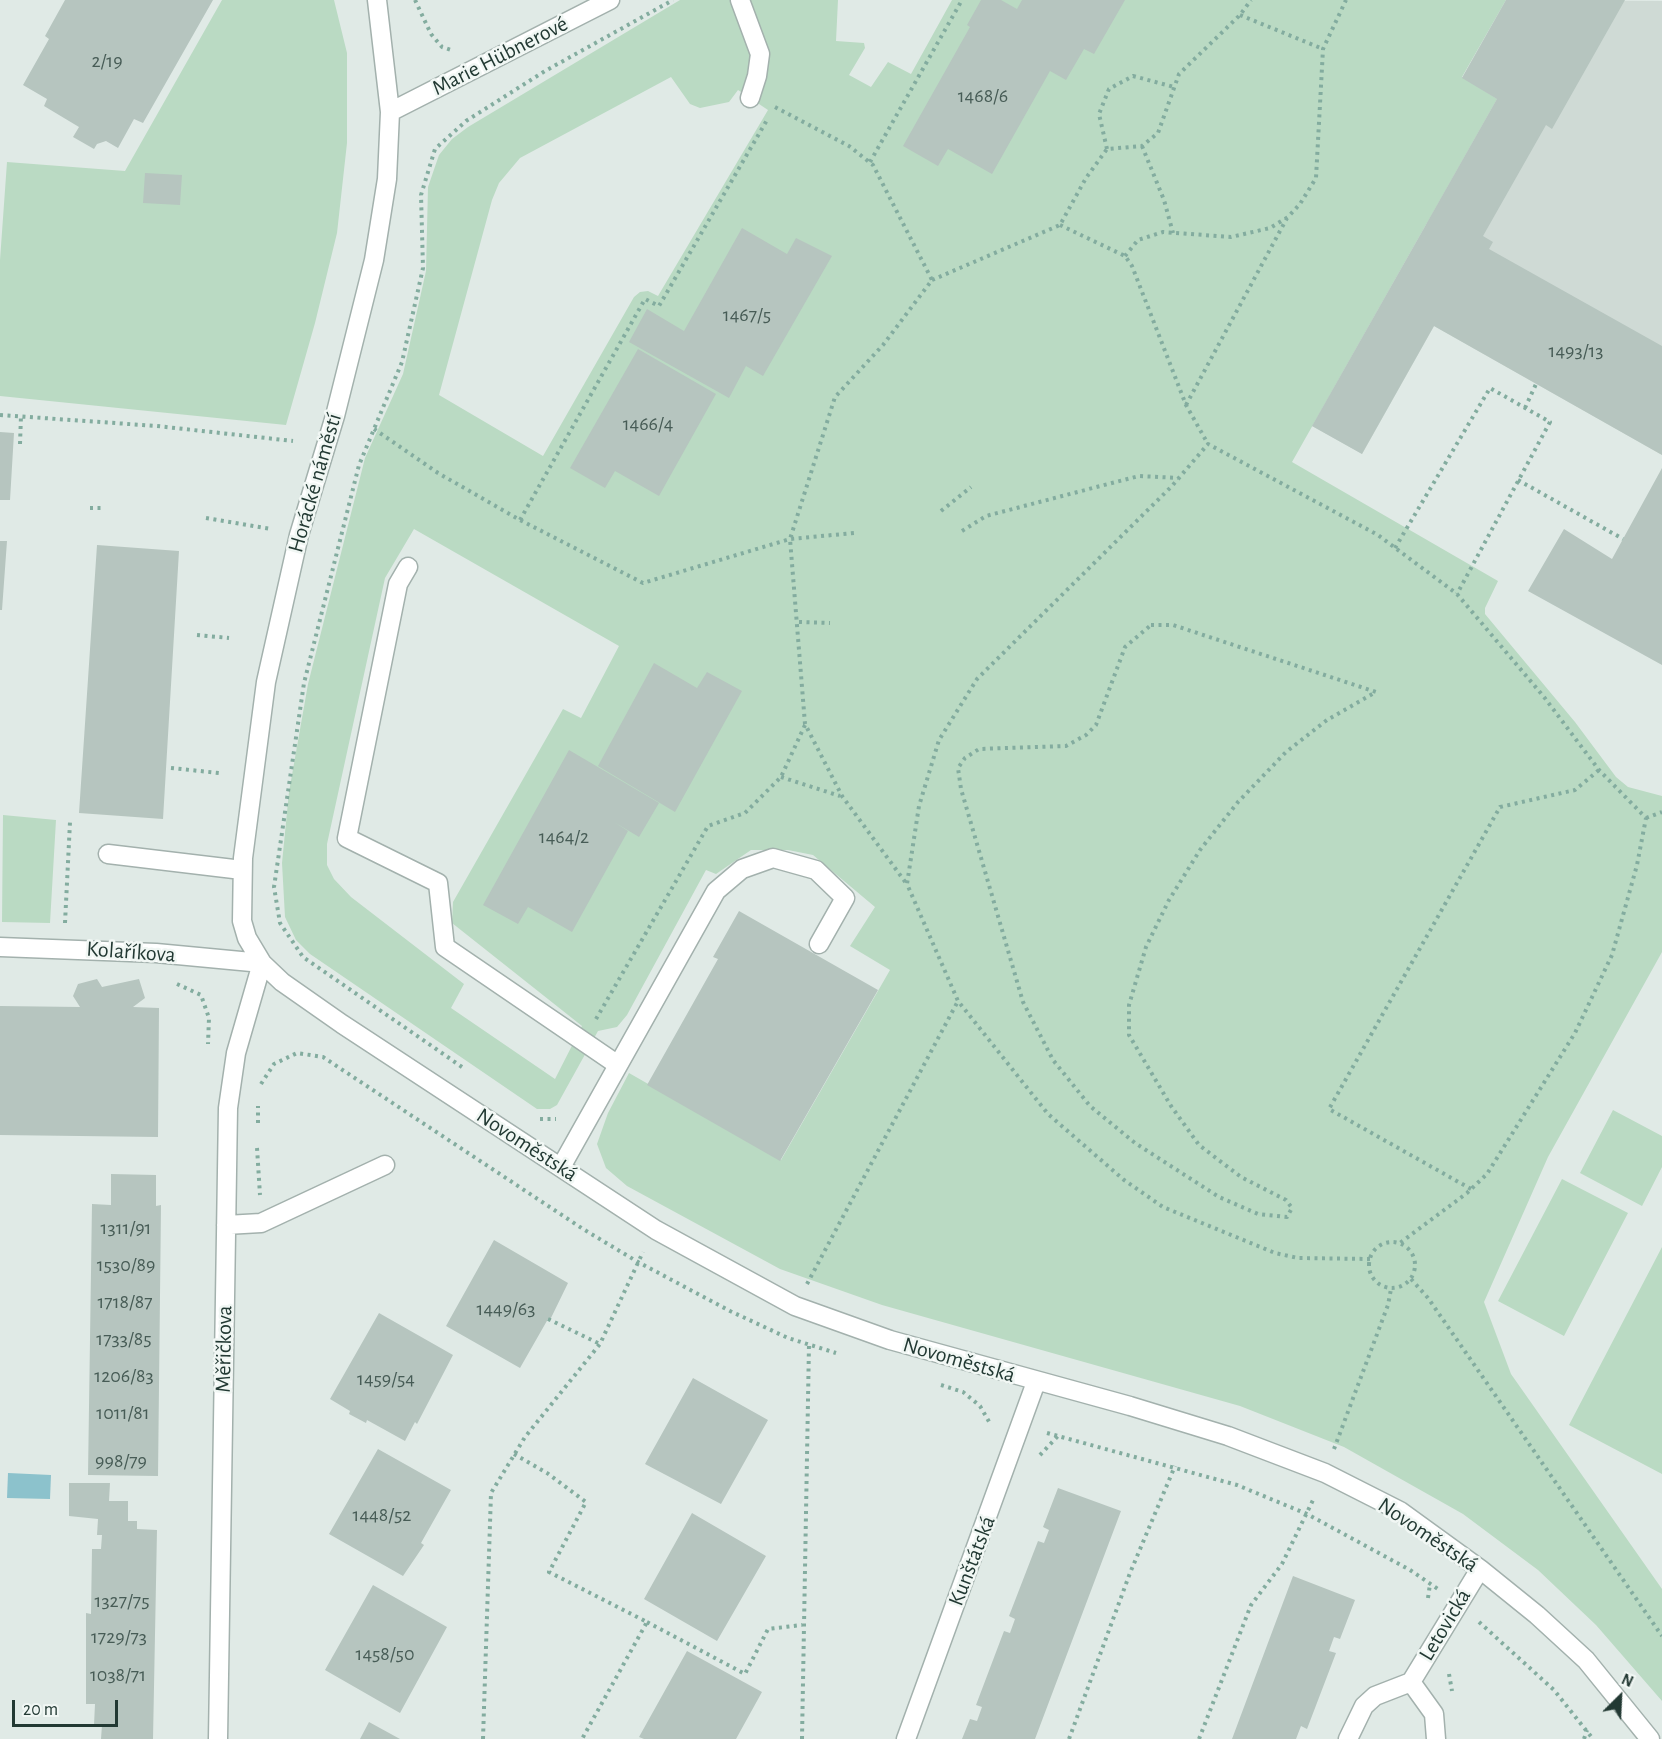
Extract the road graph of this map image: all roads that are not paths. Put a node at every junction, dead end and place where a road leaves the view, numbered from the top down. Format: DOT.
graph roads {
  1 [pos="377,0"];
  2 [pos="610,0"];
  3 [pos="740,0"];
  4 [pos="750,98"];
  5 [pos="390,112"];
  6 [pos="408,567"];
  7 [pos="108,854"];
  8 [pos="242,870"];
  9 [pos="819,944"];
  10 [pos="0,946"];
  11 [pos="262,963"];
  12 [pos="618,1065"];
  13 [pos="385,1165"];
  14 [pos="561,1167"];
  15 [pos="226,1225"];
  16 [pos="1036,1382"];
  17 [pos="1480,1569"];
  18 [pos="1411,1682"];
  19 [pos="218,1739"];
  20 [pos="906,1739"];
  21 [pos="1348,1739"];
  22 [pos="1436,1739"];
  23 [pos="1650,1739"];
  1 -- 5 [label="street, Horácké náměstí"];
  2 -- 5 [label="street, Marie Hübnerové"];
  3 -- 4 [label="street"];
  5 -- 8 [label="street, Horácké náměstí"];
  6 -- 12 [label="street"];
  7 -- 8 [label="street"];
  8 -- 11 [label="street, Horácké náměstí"];
  9 -- 12 [label="street"];
  10 -- 11 [label="street, Kolaříkova"];
  11 -- 14 [label="street, Novoměstská"];
  11 -- 15 [label="street, Měřičkova"];
  12 -- 14 [label="street"];
  13 -- 15 [label="street"];
  14 -- 16 [label="street, Novoměstská"];
  15 -- 19 [label="street, Měřičkova"];
  16 -- 17 [label="street, Novoměstská"];
  16 -- 20 [label="street, Kunštátská"];
  17 -- 18 [label="street, Letovická"];
  17 -- 23 [label="street, Novoměstská"];
  18 -- 21 [label="street, Letovická"];
  18 -- 22 [label="street, Letovická"];
}
